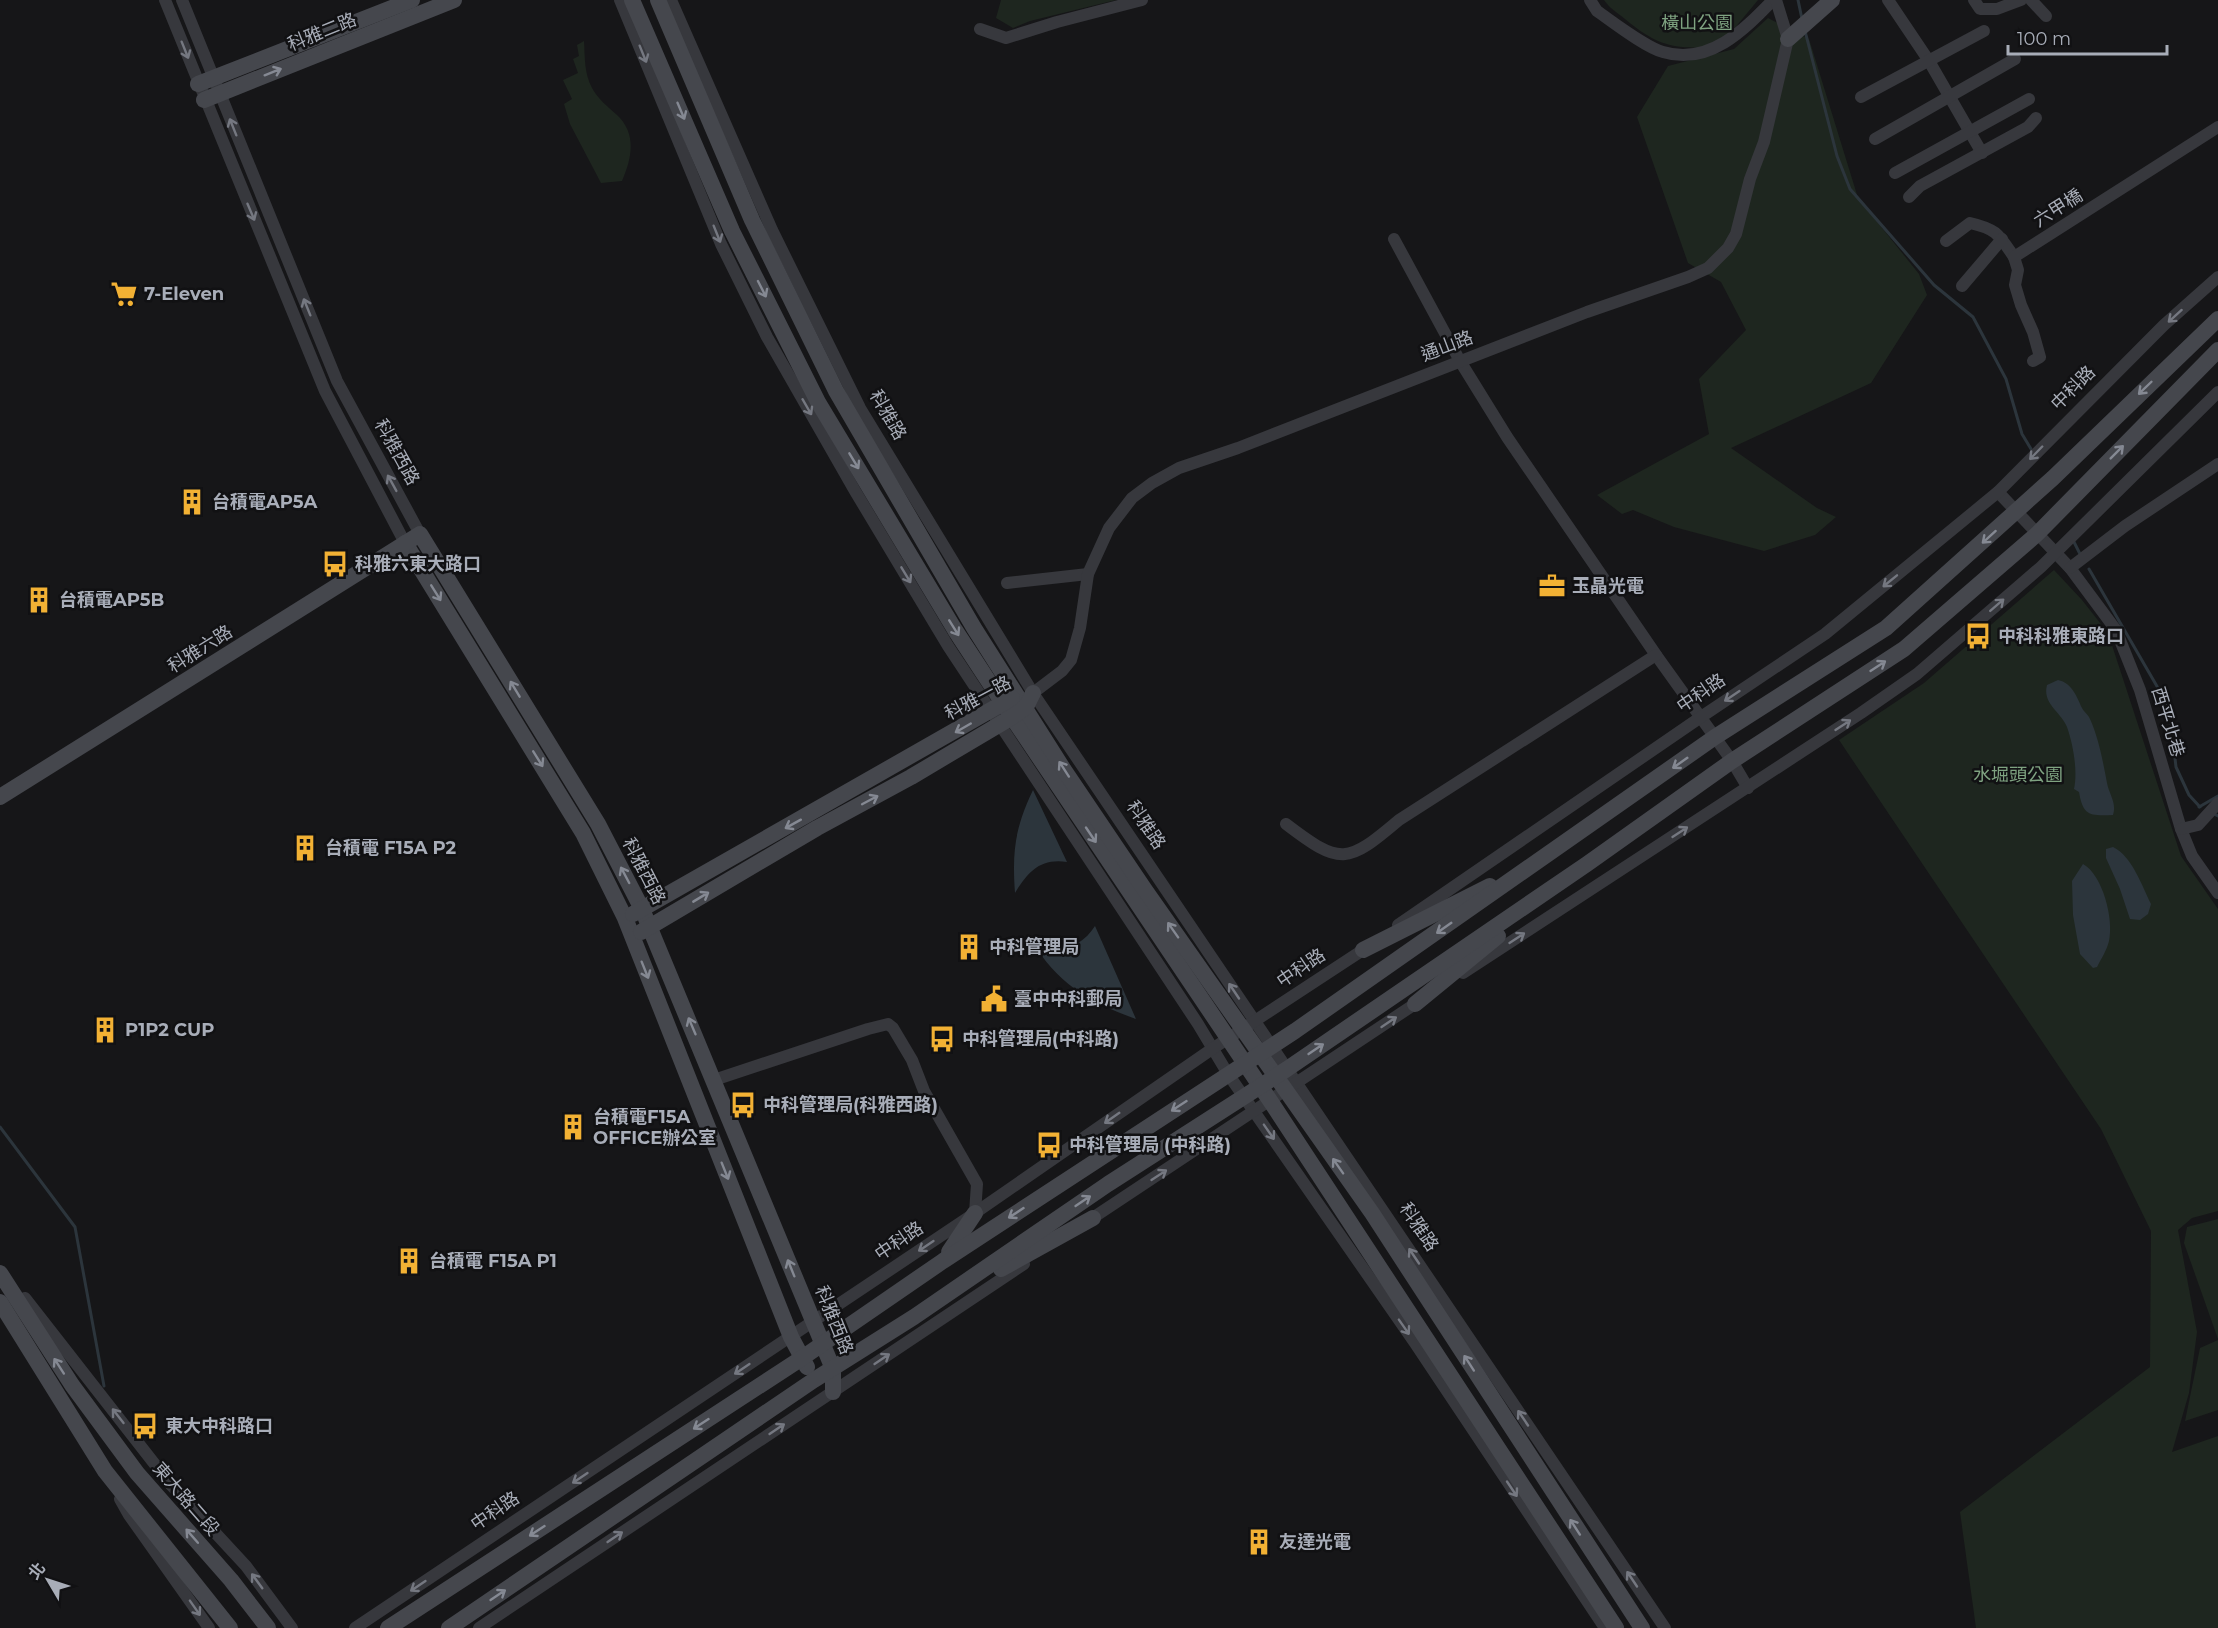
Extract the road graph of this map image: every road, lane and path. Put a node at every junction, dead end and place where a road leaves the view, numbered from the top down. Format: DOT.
graph roads {
  1 [pos="165,0"];
  2 [pos="182,0"];
  3 [pos="412,0"];
  4 [pos="454,0"];
  5 [pos="621,0"];
  6 [pos="632,0"];
  7 [pos="658,0"];
  8 [pos="670,0"];
  9 [pos="1142,0"];
  10 [pos="1590,0"];
  11 [pos="1774,0"];
  12 [pos="1832,0"];
  13 [pos="1888,0"];
  14 [pos="1974,0"];
  15 [pos="2021,0"];
  16 [pos="2031,0"];
  17 [pos="2046,16"];
  18 [pos="980,29"];
  19 [pos="1798,29"];
  20 [pos="1984,31"];
  21 [pos="2015,59"];
  22 [pos="1929,61"];
  23 [pos="209,89"];
  24 [pos="1949,96"];
  25 [pos="1861,97"];
  26 [pos="2029,99"];
  27 [pos="2036,118"];
  28 [pos="2218,127"];
  29 [pos="1970,132"];
  30 [pos="1875,139"];
  31 [pos="1982,153"];
  32 [pos="1895,173"];
  33 [pos="1909,197"];
  34 [pos="1394,239"];
  35 [pos="2002,239"];
  36 [pos="1946,241"];
  37 [pos="2014,257"];
  38 [pos="2218,276"];
  39 [pos="1962,286"];
  40 [pos="2218,319"];
  41 [pos="2218,350"];
  42 [pos="1460,361"];
  43 [pos="2033,361"];
  44 [pos="2218,392"];
  45 [pos="2218,464"];
  46 [pos="1998,492"];
  47 [pos="2016,512"];
  48 [pos="420,534"];
  49 [pos="2037,534"];
  50 [pos="405,543"];
  51 [pos="2056,552"];
  52 [pos="2070,568"];
  53 [pos="1088,574"];
  54 [pos="1007,583"];
  55 [pos="1656,655"];
  56 [pos="1012,707"];
  57 [pos="1701,717"];
  58 [pos="1715,737"];
  59 [pos="1732,761"];
  60 [pos="1748,788"];
  61 [pos="0,797"];
  62 [pos="2218,803"];
  63 [pos="1286,824"];
  64 [pos="2181,830"];
  65 [pos="1544,859"];
  66 [pos="1587,864"];
  67 [pos="2218,893"];
  68 [pos="642,909"];
  69 [pos="625,918"];
  70 [pos="651,927"];
  71 [pos="632,937"];
  72 [pos="1363,950"];
  73 [pos="1415,1004"];
  74 [pos="1249,1026"];
  75 [pos="1228,1039"];
  76 [pos="1212,1049"];
  77 [pos="1266,1050"];
  78 [pos="1245,1063"];
  79 [pos="1281,1073"];
  80 [pos="1228,1074"];
  81 [pos="714,1080"];
  82 [pos="1260,1086"];
  83 [pos="1291,1087"];
  84 [pos="1244,1097"];
  85 [pos="1271,1102"];
  86 [pos="1254,1112"];
  87 [pos="975,1213"];
  88 [pos="1093,1218"];
  89 [pos="943,1261"];
  90 [pos="0,1268"];
  91 [pos="0,1273"];
  92 [pos="0,1302"];
  93 [pos="914,1317"];
  94 [pos="813,1322"];
  95 [pos="791,1337"];
  96 [pos="823,1344"];
  97 [pos="802,1358"];
  98 [pos="833,1369"];
  99 [pos="814,1380"];
  100 [pos="833,1392"];
  101 [pos="105,1471"];
  102 [pos="209,1628"];
  103 [pos="230,1628"];
  104 [pos="268,1628"];
  105 [pos="292,1628"];
  106 [pos="355,1628"];
  107 [pos="388,1628"];
  108 [pos="449,1628"];
  109 [pos="479,1628"];
  110 [pos="1605,1628"];
  111 [pos="1616,1628"];
  112 [pos="1642,1628"];
  113 [pos="1665,1628"];
  1 -- 23 [label="street, 科雅西路, one-way"];
  2 -- 23 [label="street, 科雅西路"];
  3 -- 23 [label="street, 科雅二路"];
  23 -- 4 [label="street, 科雅二路, one-way"];
  5 -- 56 [label="street, 科雅路, one-way"];
  6 -- 56 [label="street, 科雅路, one-way"];
  7 -- 56 [label="street, 科雅路"];
  8 -- 56 [label="street, 科雅路"];
  9 -- 18 [label="street"];
  10 -- 11 [label="street"];
  11 -- 19 [label="street"];
  12 -- 19 [label="street"];
  13 -- 22 [label="street"];
  14 -- 15 [label="street"];
  16 -- 17 [label="street"];
  19 -- 42 [label="street, 通山路"];
  20 -- 22 [label="street"];
  21 -- 24 [label="street"];
  22 -- 24 [label="street"];
  22 -- 25 [label="street"];
  48 -- 23 [label="street, 科雅西路, one-way"];
  23 -- 50 [label="street, 科雅西路, one-way"];
  24 -- 29 [label="street"];
  24 -- 30 [label="street"];
  26 -- 29 [label="street"];
  27 -- 31 [label="street"];
  28 -- 37 [label="street, 六甲橋"];
  29 -- 31 [label="street"];
  29 -- 32 [label="street"];
  31 -- 33 [label="street"];
  34 -- 42 [label="street"];
  35 -- 36 [label="street"];
  35 -- 37 [label="street"];
  35 -- 39 [label="street"];
  37 -- 43 [label="street"];
  38 -- 46 [label="street, 中科路, one-way"];
  40 -- 47 [label="street, one-way"];
  49 -- 41 [label="street, one-way"];
  42 -- 53 [label="street, 通山路"];
  42 -- 55 [label="street"];
  44 -- 51 [label="street"];
  45 -- 52 [label="street"];
  46 -- 47 [label="street, 西平北巷"];
  46 -- 57 [label="street, 中科路, one-way"];
  47 -- 49 [label="street, 西平北巷"];
  47 -- 58 [label="street, one-way"];
  48 -- 50 [label="street, 科雅六路"];
  68 -- 48 [label="street, 科雅西路, one-way"];
  49 -- 51 [label="street, 西平北巷"];
  59 -- 49 [label="street, one-way"];
  50 -- 61 [label="street, 科雅六路"];
  50 -- 69 [label="street, 科雅西路, one-way"];
  51 -- 52 [label="street, 西平北巷"];
  60 -- 51 [label="street, one-way"];
  52 -- 64 [label="street, 西平北巷"];
  53 -- 54 [label="street"];
  53 -- 56 [label="street, 通山路"];
  55 -- 57 [label="street"];
  55 -- 63 [label="street"];
  56 -- 68 [label="street, 科雅一路, one-way"];
  70 -- 56 [label="street, 科雅一路, one-way"];
  74 -- 56 [label="street, 科雅路, one-way"];
  56 -- 75 [label="street, 科雅路, one-way"];
  56 -- 76 [label="street, 科雅路"];
  57 -- 58 [label="street"];
  57 -- 72 [label="street, 中科路"];
  58 -- 59 [label="street"];
  58 -- 65 [label="street, one-way"];
  59 -- 60 [label="street"];
  59 -- 66 [label="street"];
  73 -- 60 [label="street, one-way"];
  62 -- 64 [label="street"];
  64 -- 67 [label="street, 西平北巷"];
  65 -- 72 [label="street"];
  65 -- 77 [label="street, one-way"];
  66 -- 73 [label="street"];
  79 -- 66 [label="street, one-way"];
  68 -- 69 [label="street, 科雅一路"];
  68 -- 70 [label="street, 科雅西路"];
  69 -- 71 [label="street, 科雅西路"];
  70 -- 71 [label="street, 科雅一路"];
  81 -- 70 [label="street, 科雅西路, one-way"];
  71 -- 95 [label="street, 科雅西路, one-way"];
  72 -- 74 [label="street, 中科路"];
  83 -- 73 [label="street, one-way"];
  74 -- 75 [label="street, 中科路"];
  74 -- 77 [label="street, 科雅路"];
  75 -- 76 [label="street, 中科路"];
  75 -- 78 [label="street, 科雅路"];
  76 -- 80 [label="street, 科雅路"];
  76 -- 87 [label="street, 中科路, one-way"];
  77 -- 78 [label="street"];
  77 -- 79 [label="street, 科雅路"];
  78 -- 80 [label="street"];
  78 -- 82 [label="street, 科雅路"];
  79 -- 82 [label="street"];
  79 -- 83 [label="street, 科雅路"];
  80 -- 84 [label="street, 科雅路"];
  80 -- 89 [label="street, one-way"];
  81 -- 87 [label="street"];
  94 -- 81 [label="street, 科雅西路, one-way"];
  82 -- 84 [label="street"];
  82 -- 85 [label="street, 科雅路"];
  83 -- 85 [label="street"];
  112 -- 83 [label="street, 科雅路, one-way"];
  113 -- 83 [label="street, 科雅路, one-way"];
  84 -- 86 [label="street, 科雅路"];
  93 -- 84 [label="street, one-way"];
  85 -- 86 [label="street"];
  85 -- 111 [label="street, 科雅路"];
  88 -- 86 [label="street, one-way"];
  86 -- 110 [label="street, 科雅路, one-way"];
  87 -- 89 [label="street"];
  87 -- 94 [label="street, 中科路, one-way"];
  88 -- 93 [label="street"];
  100 -- 88 [label="street, one-way"];
  89 -- 96 [label="street"];
  105 -- 90 [label="street, one-way"];
  104 -- 91 [label="street, 東大路二段, one-way"];
  92 -- 101 [label="street"];
  93 -- 98 [label="street"];
  94 -- 95 [label="street, 中科路"];
  94 -- 96 [label="street, 科雅西路"];
  95 -- 97 [label="street, 科雅西路"];
  95 -- 106 [label="street, 中科路, one-way"];
  96 -- 97 [label="street"];
  96 -- 98 [label="street, 科雅西路"];
  97 -- 99 [label="street, 科雅西路"];
  97 -- 107 [label="street, one-way"];
  98 -- 99 [label="street"];
  98 -- 100 [label="street, 科雅西路"];
  99 -- 100 [label="street, 科雅西路"];
  108 -- 99 [label="street, one-way"];
  109 -- 100 [label="street, one-way"];
  101 -- 102 [label="street, one-way"];
  101 -- 103 [label="street"];
}
